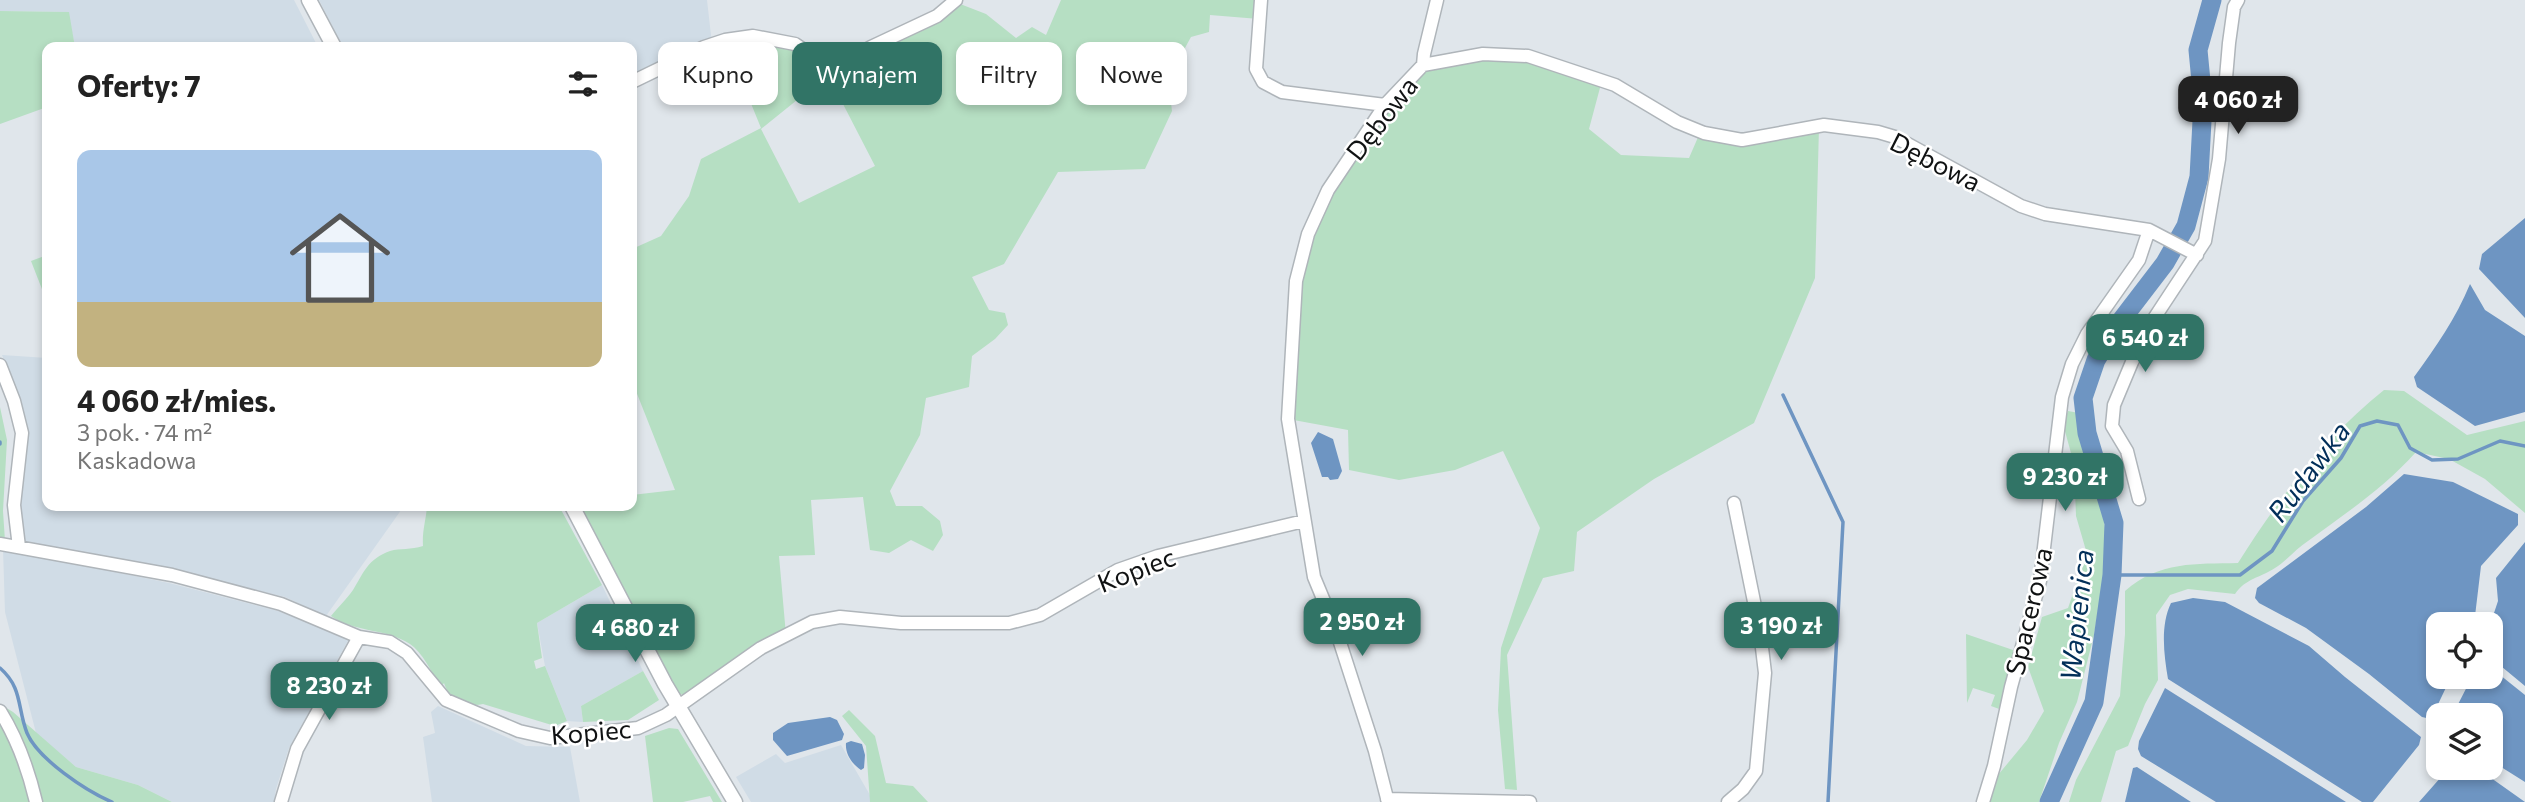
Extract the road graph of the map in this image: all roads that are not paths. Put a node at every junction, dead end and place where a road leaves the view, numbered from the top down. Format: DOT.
graph roads {
  1 [pos="309,0"];
  2 [pos="956,0"];
  3 [pos="1261,0"];
  4 [pos="1437,0"];
  5 [pos="2238,0"];
  6 [pos="331,42"];
  7 [pos="1423,65"];
  8 [pos="637,80"];
  9 [pos="1385,105"];
  10 [pos="2149,230"];
  11 [pos="2192,253"];
  12 [pos="0,365"];
  13 [pos="2139,499"];
  14 [pos="1734,503"];
  15 [pos="575,511"];
  16 [pos="1304,520"];
  17 [pos="9,546"];
  18 [pos="359,637"];
  19 [pos="678,707"];
  20 [pos="0,711"];
  21 [pos="1387,801"];
  22 [pos="36,802"];
  23 [pos="281,802"];
  24 [pos="735,802"];
  25 [pos="1530,802"];
  26 [pos="1728,802"];
  27 [pos="1983,802"];
  1 -- 6 [label="street"];
  2 -- 8 [label="street"];
  3 -- 9 [label="street"];
  4 -- 7 [label="street"];
  5 -- 11 [label="street"];
  7 -- 9 [label="street, Dębowa"];
  7 -- 10 [label="street, Dębowa"];
  9 -- 16 [label="street, Dębowa"];
  10 -- 11 [label="street, Dębowa"];
  10 -- 27 [label="street, Spacerowa"];
  11 -- 13 [label="street"];
  12 -- 17 [label="street"];
  14 -- 26 [label="street"];
  15 -- 19 [label="street"];
  16 -- 19 [label="street, Kopiec"];
  16 -- 21 [label="street, Dębowa"];
  17 -- 18 [label="street, Kopiec"];
  18 -- 19 [label="street, Kopiec"];
  18 -- 23 [label="street"];
  19 -- 24 [label="street"];
  20 -- 22 [label="street"];
  21 -- 25 [label="street"];
}
